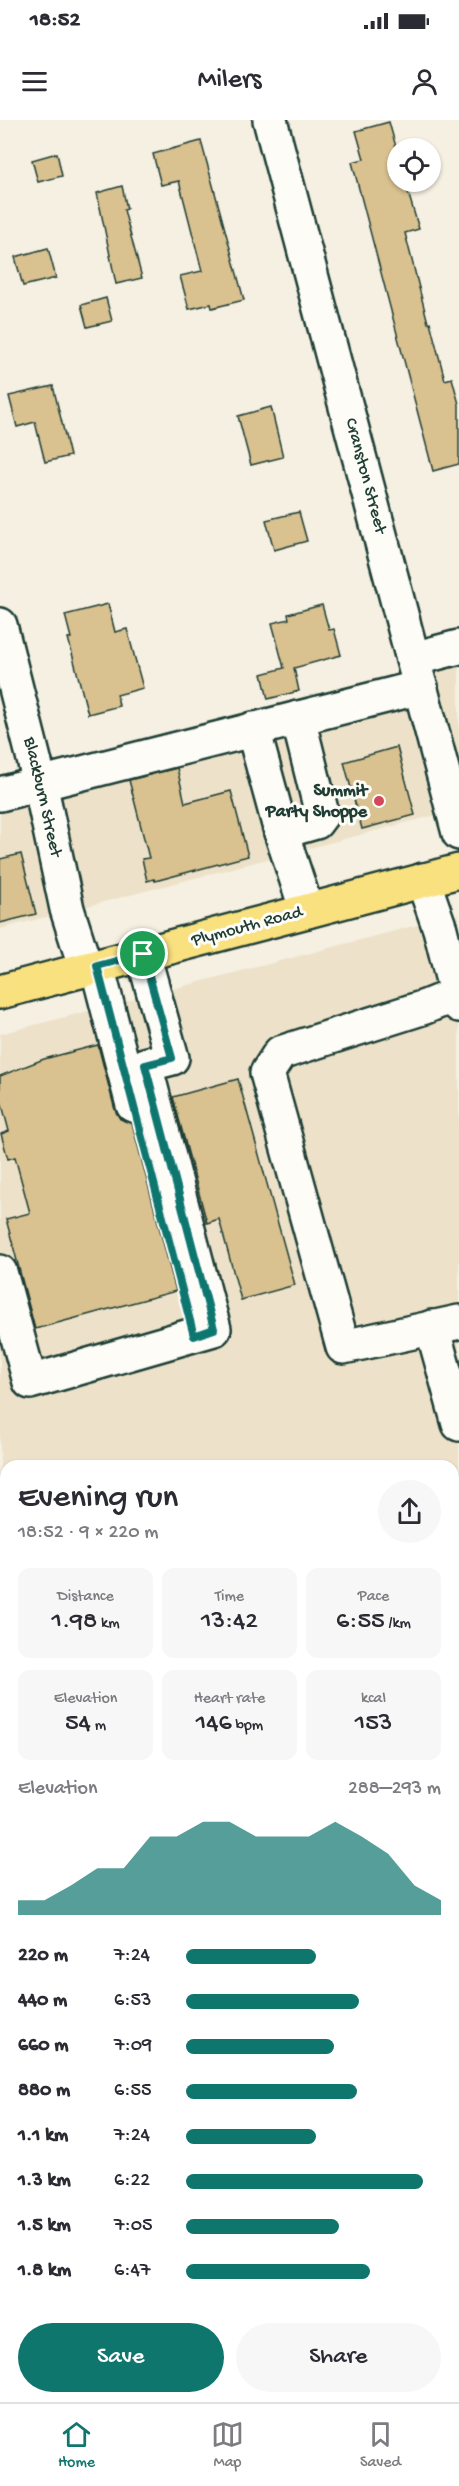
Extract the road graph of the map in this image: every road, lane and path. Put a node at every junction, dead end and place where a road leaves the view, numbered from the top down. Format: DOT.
graph roads {
  1 [pos="270,120"];
  2 [pos="0,625"];
  3 [pos="459,647"];
  4 [pos="417,673"];
  5 [pos="298,718"];
  6 [pos="253,729"];
  7 [pos="40,783"];
  8 [pos="0,794"];
  9 [pos="281,832"];
  10 [pos="459,833"];
  11 [pos="459,871"];
  12 [pos="423,880"];
  13 [pos="308,911"];
  14 [pos="449,926"];
  15 [pos="143,954"];
  16 [pos="91,967"];
  17 [pos="0,992"];
  18 [pos="458,999"];
  19 [pos="0,1272"];
  20 [pos="446,1324"];
  21 [pos="194,1336"];
  22 [pos="458,1418"];
  1 -- 4 [label="street, Cranston Street"];
  2 -- 7 [label="street, Blackburn Street"];
  3 -- 4 [label="street"];
  4 -- 5 [label="street"];
  4 -- 10 [label="street, Cranston Street"];
  5 -- 6 [label="street"];
  5 -- 9 [label="street"];
  6 -- 7 [label="street"];
  6 -- 9 [label="street"];
  7 -- 8 [label="street"];
  7 -- 16 [label="street, Blackburn Street"];
  9 -- 13 [label="street"];
  11 -- 12 [label="main road, Plymouth Road"];
  12 -- 13 [label="main road, Plymouth Road"];
  12 -- 14 [label="street"];
  13 -- 15 [label="main road, Plymouth Road"];
  14 -- 18 [label="street"];
  15 -- 16 [label="main road, Plymouth Road"];
  15 -- 21 [label="street"];
  16 -- 17 [label="main road, Plymouth Road"];
  16 -- 21 [label="street, Blackburn Street"];
  18 -- 20 [label="street"];
  19 -- 21 [label="street"];
  20 -- 22 [label="street"];
}
